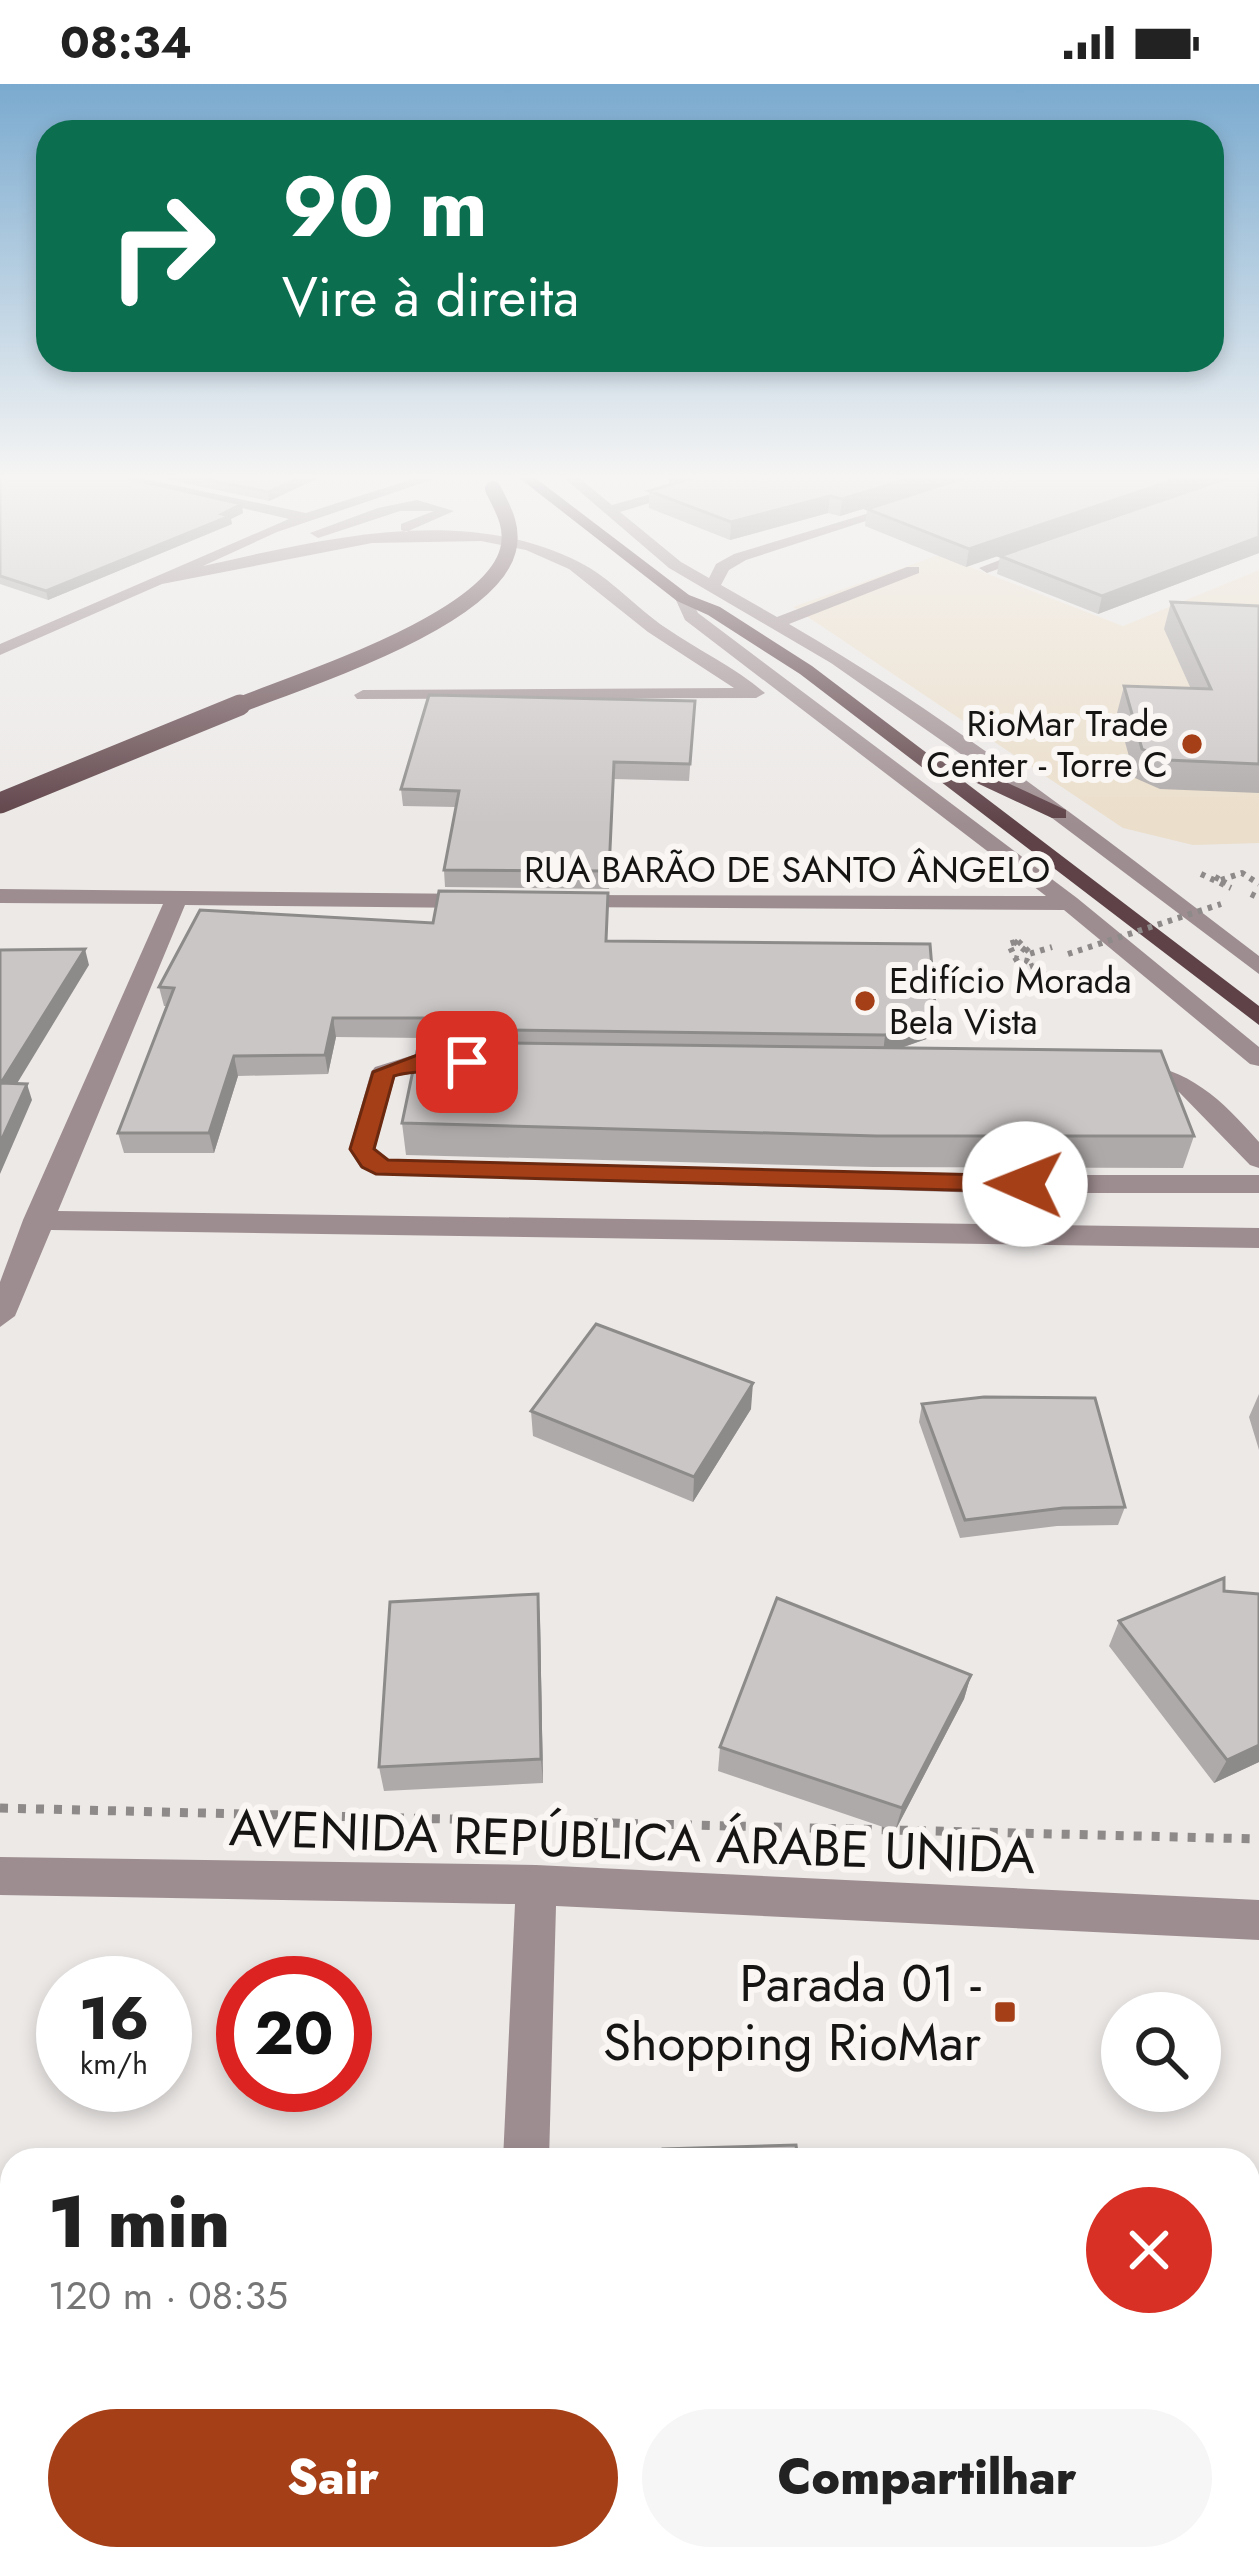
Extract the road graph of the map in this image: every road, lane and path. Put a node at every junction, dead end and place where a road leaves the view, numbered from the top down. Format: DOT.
graph roads {
  1 [pos="131,593"];
  2 [pos="475,593"];
  3 [pos="610,593"];
  4 [pos="677,593"];
  5 [pos="678,593"];
  6 [pos="721,593"];
  7 [pos="854,593"];
  8 [pos="778,623"];
  9 [pos="0,650"];
  10 [pos="754,693"];
  11 [pos="798,694"];
  12 [pos="363,695"];
  13 [pos="893,736"];
  14 [pos="0,803"];
  15 [pos="1059,814"];
  16 [pos="1203,868"];
  17 [pos="1259,891"];
  18 [pos="0,896"];
  19 [pos="176,899"];
  20 [pos="511,902"];
  21 [pos="558,902"];
  22 [pos="1069,903"];
  23 [pos="1221,904"];
  24 [pos="1201,923"];
  25 [pos="1259,940"];
  26 [pos="1018,941"];
  27 [pos="1052,947"];
  28 [pos="1068,954"];
  29 [pos="1012,958"];
  30 [pos="1259,967"];
  31 [pos="1155,973"];
  32 [pos="1259,1018"];
  33 [pos="1259,1059"];
  34 [pos="491,1062"];
  35 [pos="1111,1070"];
  36 [pos="1259,1159"];
  37 [pos="1259,1184"];
  38 [pos="37,1220"];
  39 [pos="1259,1238"];
  40 [pos="0,1316"];
  41 [pos="0,1808"];
  42 [pos="1259,1839"];
  43 [pos="0,1876"];
  44 [pos="536,1886"];
  45 [pos="1259,1919"];
  46 [pos="526,2148"];
  1 -- 9 [label="street"];
  2 -- 14 [label="main road, bridge"];
  3 -- 10 [label="street"];
  4 -- 11 [label="street"];
  5 -- 13 [label="main road"];
  6 -- 8 [label="street"];
  7 -- 8 [label="street"];
  8 -- 15 [label="street"];
  10 -- 11 [label="street"];
  10 -- 12 [label="street"];
  11 -- 22 [label="street"];
  13 -- 15 [label="main road"];
  13 -- 32 [label="main road"];
  15 -- 24 [label="street"];
  16 -- 17 [label="path, bridge"];
  18 -- 19 [label="street, RUA BARÃO DE SANTO ÂNGELO"];
  19 -- 20 [label="street, RUA BARÃO DE SANTO ÂNGELO"];
  19 -- 38 [label="street"];
  21 -- 22 [label="street, RUA BARÃO DE SANTO ÂNGELO"];
  22 -- 31 [label="street"];
  23 -- 28 [label="path, bridge"];
  24 -- 25 [label="street"];
  24 -- 30 [label="street"];
  26 -- 29 [label="path, bridge"];
  27 -- 29 [label="path"];
  29 -- 31 [label="path"];
  31 -- 33 [label="street"];
  34 -- 37 [label="street"];
  35 -- 36 [label="street"];
  38 -- 39 [label="street"];
  38 -- 40 [label="street"];
  41 -- 42 [label="path"];
  43 -- 44 [label="street, AVENIDA REPÚBLICA ÁRABE UNIDA"];
  44 -- 45 [label="street, AVENIDA REPÚBLICA ÁRABE UNIDA"];
  44 -- 46 [label="street"];
}
